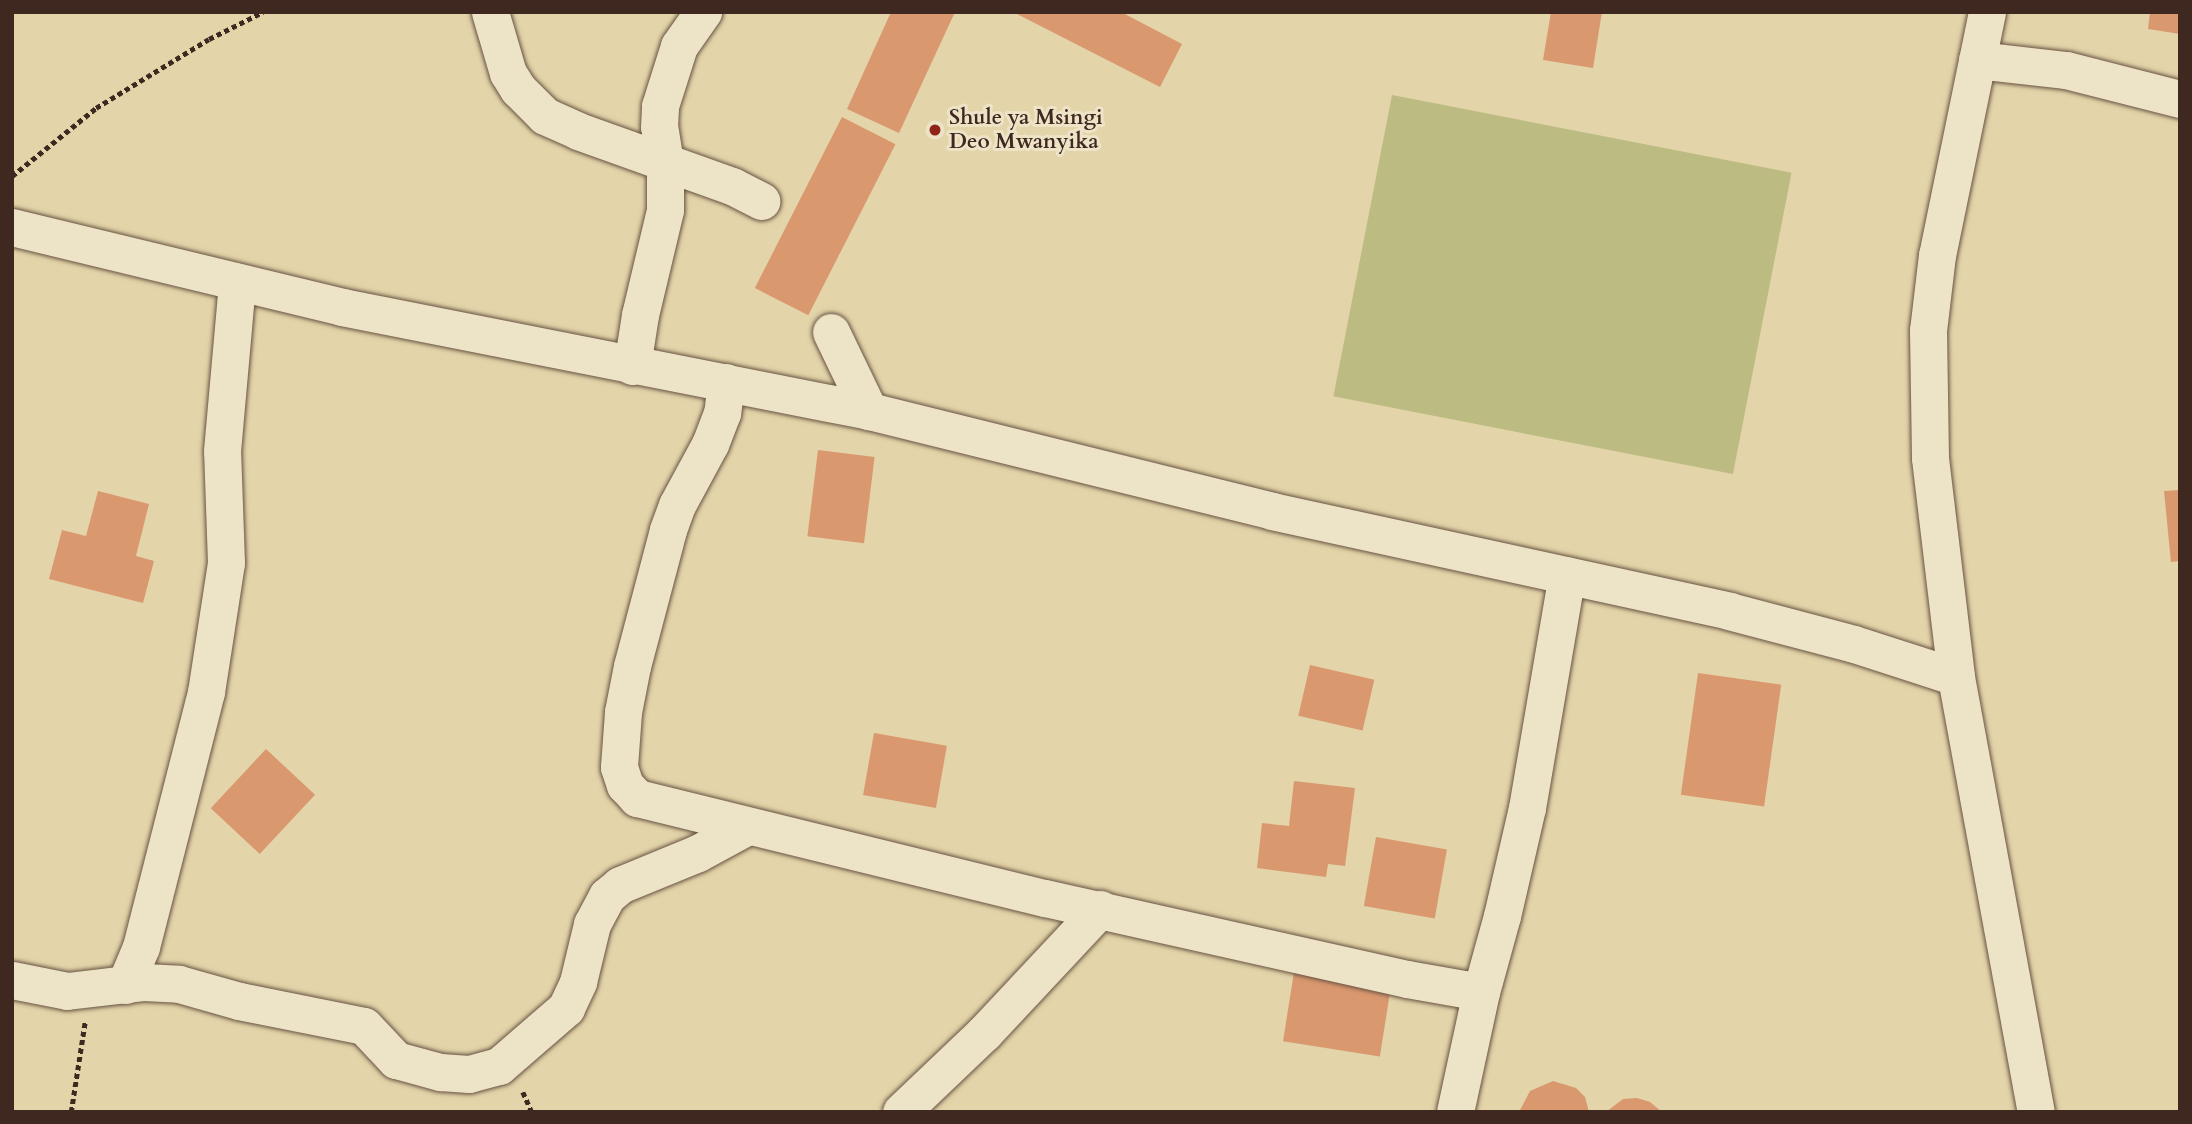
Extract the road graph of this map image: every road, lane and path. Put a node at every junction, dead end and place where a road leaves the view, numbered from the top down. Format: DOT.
graph roads {
  1 [pos="263,12"];
  2 [pos="491,12"];
  3 [pos="703,12"];
  4 [pos="1987,12"];
  5 [pos="1977,60"];
  6 [pos="2180,99"];
  7 [pos="666,163"];
  8 [pos="12,176"];
  9 [pos="761,201"];
  10 [pos="12,227"];
  11 [pos="237,282"];
  12 [pos="831,332"];
  13 [pos="632,366"];
  14 [pos="726,382"];
  15 [pos="869,411"];
  16 [pos="1567,575"];
  17 [pos="1956,677"];
  18 [pos="746,827"];
  19 [pos="1100,909"];
  20 [pos="12,980"];
  21 [pos="110,986"];
  22 [pos="1480,992"];
  23 [pos="71,1112"];
  24 [pos="901,1112"];
  25 [pos="1455,1112"];
  26 [pos="2036,1112"];
  1 -- 8 [label="path"];
  2 -- 7 [label="street"];
  3 -- 7 [label="street"];
  4 -- 5 [label="street"];
  5 -- 6 [label="street"];
  5 -- 17 [label="street"];
  7 -- 9 [label="street"];
  7 -- 13 [label="street"];
  10 -- 11 [label="street"];
  11 -- 13 [label="street"];
  11 -- 21 [label="street"];
  12 -- 15 [label="street"];
  13 -- 14 [label="street"];
  14 -- 15 [label="street"];
  14 -- 18 [label="street"];
  15 -- 16 [label="street"];
  16 -- 17 [label="street"];
  16 -- 22 [label="street"];
  17 -- 26 [label="street"];
  18 -- 19 [label="street"];
  18 -- 21 [label="street"];
  19 -- 22 [label="street"];
  19 -- 24 [label="street"];
  20 -- 21 [label="street"];
  21 -- 23 [label="path"];
  22 -- 25 [label="street"];
}
